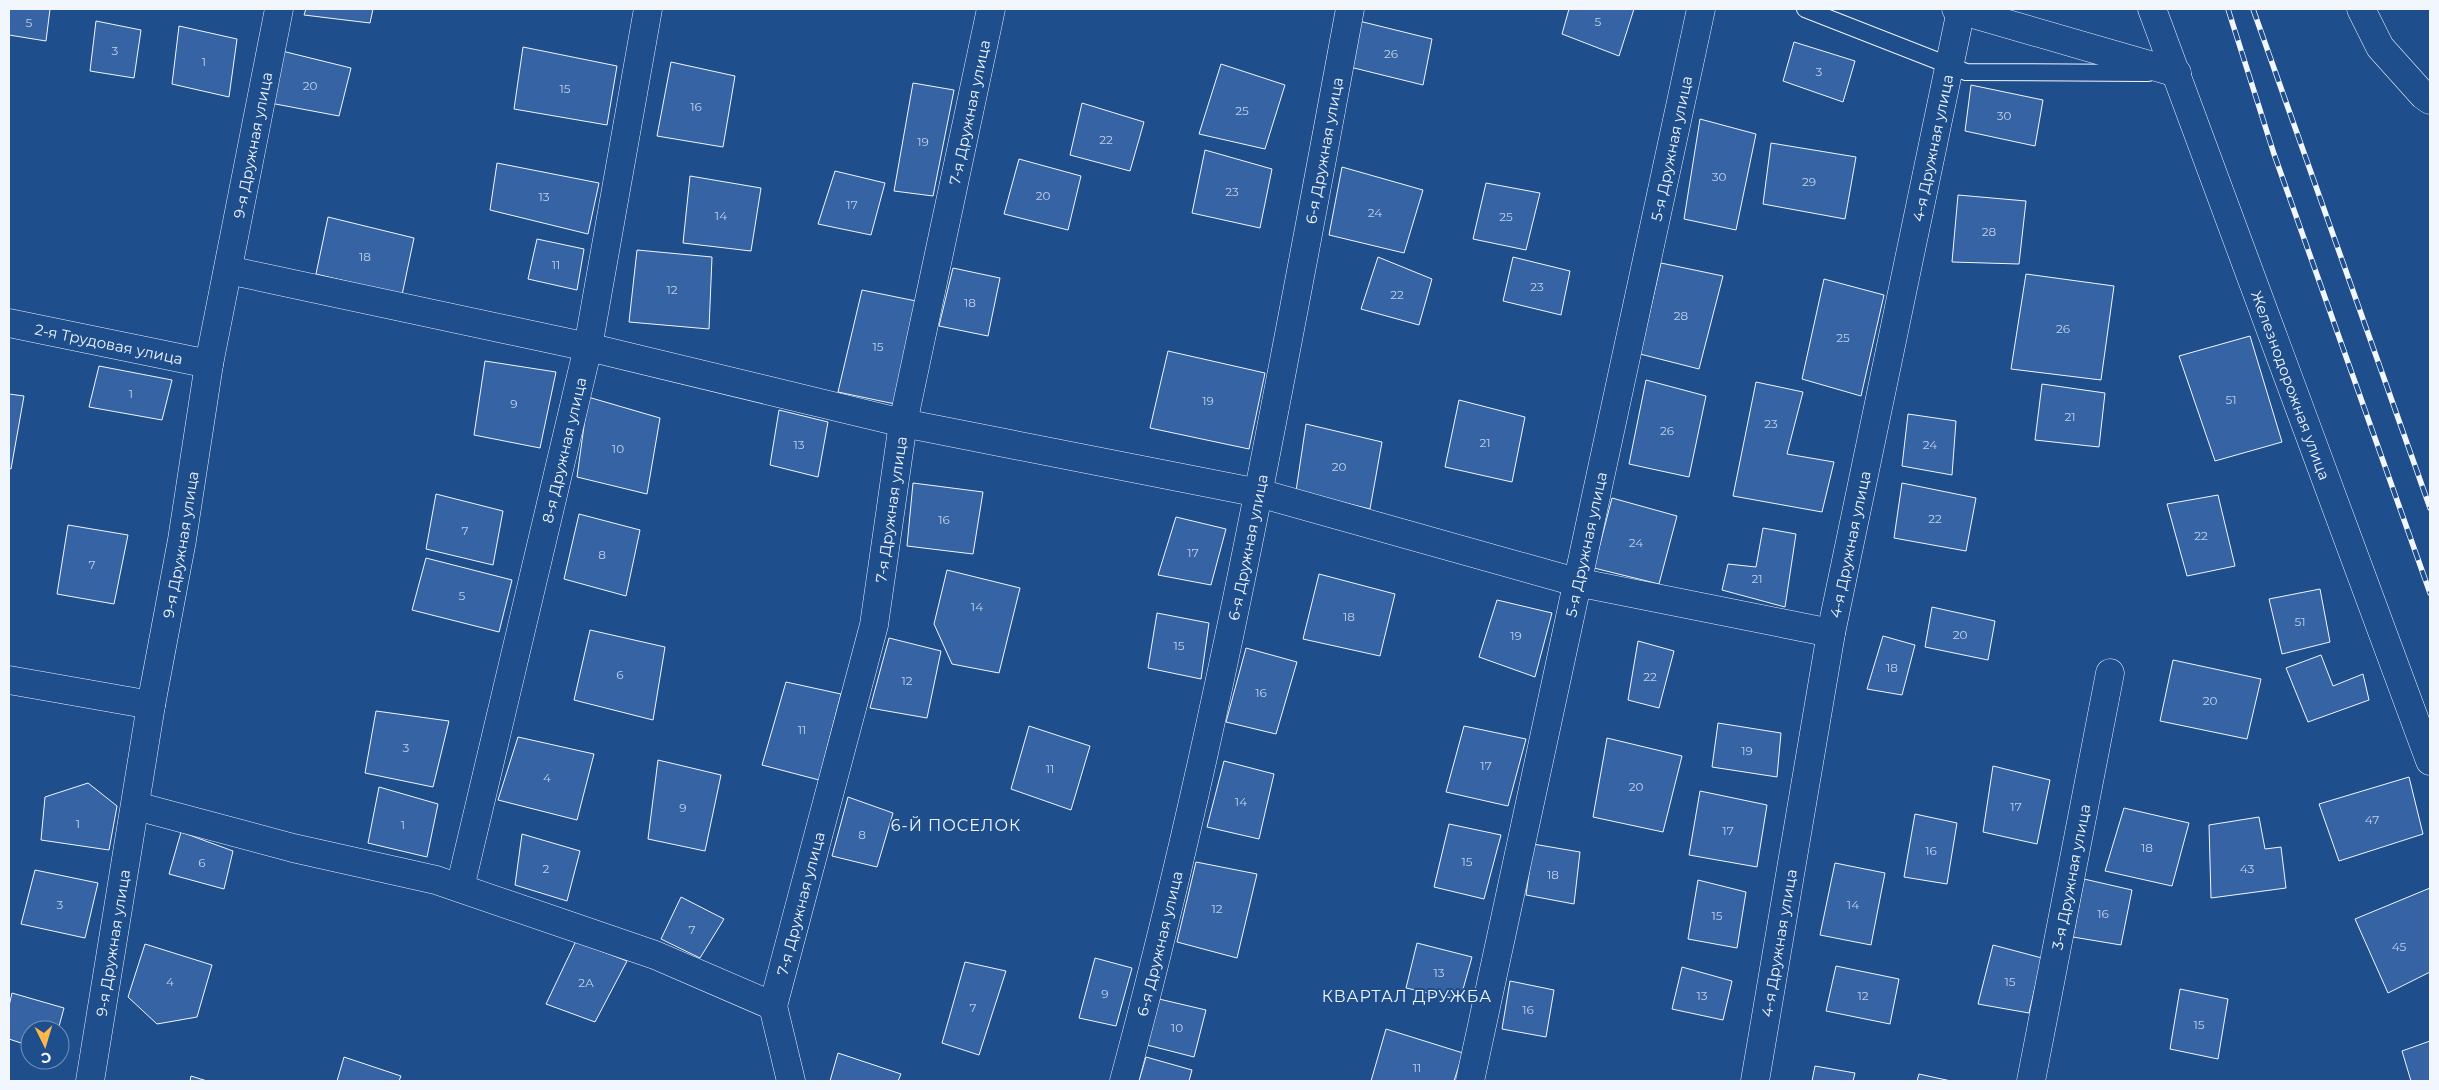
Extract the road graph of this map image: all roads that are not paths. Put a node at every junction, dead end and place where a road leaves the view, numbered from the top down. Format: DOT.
graph roads {
  1 [pos="276,9"];
  2 [pos="648,9"];
  3 [pos="991,9"];
  4 [pos="1350,9"];
  5 [pos="1701,9"];
  6 [pos="1805,9"];
  7 [pos="1958,9"];
  8 [pos="2152,9"];
  9 [pos="2361,9"];
  10 [pos="1949,65"];
  11 [pos="2177,73"];
  12 [pos="2430,100"];
  13 [pos="228,270"];
  14 [pos="9,323"];
  15 [pos="588,347"];
  16 [pos="209,364"];
  17 [pos="903,423"];
  18 [pos="1259,493"];
  19 [pos="1576,582"];
  20 [pos="1831,633"];
  21 [pos="2110,672"];
  22 [pos="9,680"];
  23 [pos="151,705"];
  24 [pos="2430,761"];
  25 [pos="136,806"];
  26 [pos="460,888"];
  27 [pos="773,1006"];
  28 [pos="90,1081"];
  29 [pos="791,1081"];
  30 [pos="1124,1081"];
  31 [pos="1470,1081"];
  32 [pos="1755,1081"];
  33 [pos="2031,1081"];
  1 -- 13 [label="street, 9-я Дружная улица"];
  2 -- 15 [label="street, 8-я Дружная улица"];
  3 -- 17 [label="street, 7-я Дружная улица"];
  4 -- 18 [label="street, 6-я Дружная улица"];
  5 -- 19 [label="street, 5-я Дружная улица"];
  6 -- 10 [label="lane"];
  7 -- 10 [label="street, 4-я Дружная улица"];
  7 -- 11 [label="street"];
  8 -- 11 [label="street, Железнодорожная улица"];
  9 -- 12 [label="street"];
  10 -- 11 [label="lane"];
  10 -- 20 [label="street, 4-я Дружная улица"];
  11 -- 24 [label="street, Железнодорожная улица"];
  13 -- 15 [label="street"];
  13 -- 16 [label="street, 9-я Дружная улица"];
  14 -- 16 [label="street, 2-я Трудовая улица"];
  15 -- 17 [label="street"];
  15 -- 26 [label="street, 8-я Дружная улица"];
  16 -- 23 [label="street, 9-я Дружная улица"];
  17 -- 18 [label="street"];
  17 -- 27 [label="street, 7-я Дружная улица"];
  18 -- 19 [label="street"];
  18 -- 30 [label="street, 6-я Дружная улица"];
  19 -- 20 [label="street"];
  19 -- 31 [label="street, 5-я Дружная улица"];
  20 -- 32 [label="street, 4-я Дружная улица"];
  21 -- 33 [label="street, 3-я Дружная улица"];
  22 -- 23 [label="street"];
  23 -- 25 [label="street, 9-я Дружная улица"];
  25 -- 26 [label="street"];
  25 -- 28 [label="street, 9-я Дружная улица"];
  26 -- 27 [label="street"];
  27 -- 29 [label="street"];
}
